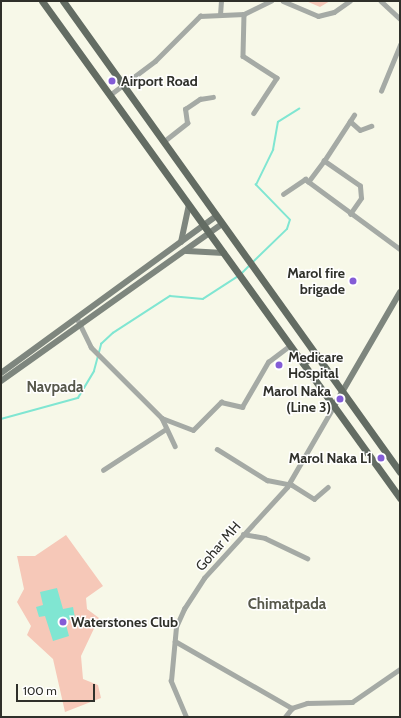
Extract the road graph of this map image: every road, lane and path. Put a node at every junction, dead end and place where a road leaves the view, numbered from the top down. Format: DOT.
graph roads {
  1 [pos="42,1"];
  2 [pos="63,1"];
  3 [pos="221,1"];
  4 [pos="271,1"];
  5 [pos="283,1"];
  6 [pos="350,1"];
  7 [pos="381,1"];
  8 [pos="244,14"];
  9 [pos="220,15"];
  10 [pos="400,19"];
  11 [pos="400,45"];
  12 [pos="123,86"];
  13 [pos="381,92"];
  14 [pos="111,94"];
  15 [pos="213,97"];
  16 [pos="254,113"];
  17 [pos="354,115"];
  18 [pos="350,121"];
  19 [pos="371,126"];
  20 [pos="163,142"];
  21 [pos="324,161"];
  22 [pos="308,182"];
  23 [pos="283,194"];
  24 [pos="189,205"];
  25 [pos="350,214"];
  26 [pos="216,216"];
  27 [pos="222,224"];
  28 [pos="204,226"];
  29 [pos="210,234"];
  30 [pos="181,243"];
  31 [pos="400,249"];
  32 [pos="185,251"];
  33 [pos="224,253"];
  34 [pos="400,292"];
  35 [pos="78,320"];
  36 [pos="80,327"];
  37 [pos="289,346"];
  38 [pos="316,354"];
  39 [pos="303,363"];
  40 [pos="1,373"];
  41 [pos="1,381"];
  42 [pos="342,391"];
  43 [pos="334,406"];
  44 [pos="162,418"];
  45 [pos="166,429"];
  46 [pos="175,446"];
  47 [pos="216,449"];
  48 [pos="103,470"];
  49 [pos="400,472"];
  50 [pos="287,487"];
  51 [pos="328,487"];
  52 [pos="400,498"];
  53 [pos="242,534"];
  54 [pos="307,558"];
  55 [pos="175,641"];
  56 [pos="400,669"];
  57 [pos="292,708"];
  58 [pos="186,717"];
  59 [pos="285,717"];
  1 -- 14 [label="main road"];
  2 -- 12 [label="main road"];
  3 -- 9 [label="street"];
  4 -- 8 [label="street"];
  5 -- 6 [label="street"];
  7 -- 10 [label="street"];
  8 -- 9 [label="street"];
  8 -- 16 [label="street"];
  9 -- 12 [label="street"];
  11 -- 13 [label="street"];
  12 -- 14 [label="street"];
  12 -- 20 [label="main road"];
  14 -- 24 [label="main road"];
  15 -- 20 [label="street"];
  17 -- 18 [label="street"];
  18 -- 19 [label="street"];
  18 -- 21 [label="street"];
  20 -- 26 [label="main road"];
  21 -- 22 [label="street"];
  21 -- 25 [label="street"];
  22 -- 23 [label="street"];
  22 -- 25 [label="street"];
  24 -- 28 [label="main road"];
  24 -- 30 [label="main road"];
  25 -- 31 [label="street"];
  26 -- 27 [label="main road"];
  26 -- 28 [label="main road"];
  27 -- 29 [label="main road"];
  27 -- 38 [label="main road"];
  28 -- 29 [label="main road"];
  28 -- 30 [label="main road"];
  29 -- 32 [label="main road"];
  29 -- 33 [label="main road"];
  30 -- 35 [label="main road"];
  32 -- 33 [label="main road"];
  32 -- 36 [label="main road"];
  33 -- 37 [label="main road"];
  34 -- 42 [label="main road"];
  35 -- 36 [label="street"];
  35 -- 40 [label="main road"];
  36 -- 41 [label="main road"];
  36 -- 44 [label="street"];
  37 -- 39 [label="main road"];
  37 -- 44 [label="street"];
  38 -- 39 [label="main road"];
  38 -- 42 [label="main road"];
  39 -- 43 [label="main road"];
  42 -- 43 [label="main road"];
  42 -- 49 [label="main road"];
  43 -- 50 [label="street, Gohar MH"];
  43 -- 52 [label="main road"];
  44 -- 45 [label="street"];
  45 -- 46 [label="street"];
  45 -- 48 [label="street"];
  47 -- 50 [label="street"];
  50 -- 51 [label="street"];
  50 -- 53 [label="street, Gohar MH"];
  53 -- 54 [label="street"];
  53 -- 55 [label="street, Gohar MH"];
  55 -- 57 [label="street"];
  55 -- 58 [label="street, Gohar MH"];
  56 -- 57 [label="street"];
  57 -- 59 [label="street"];
}
